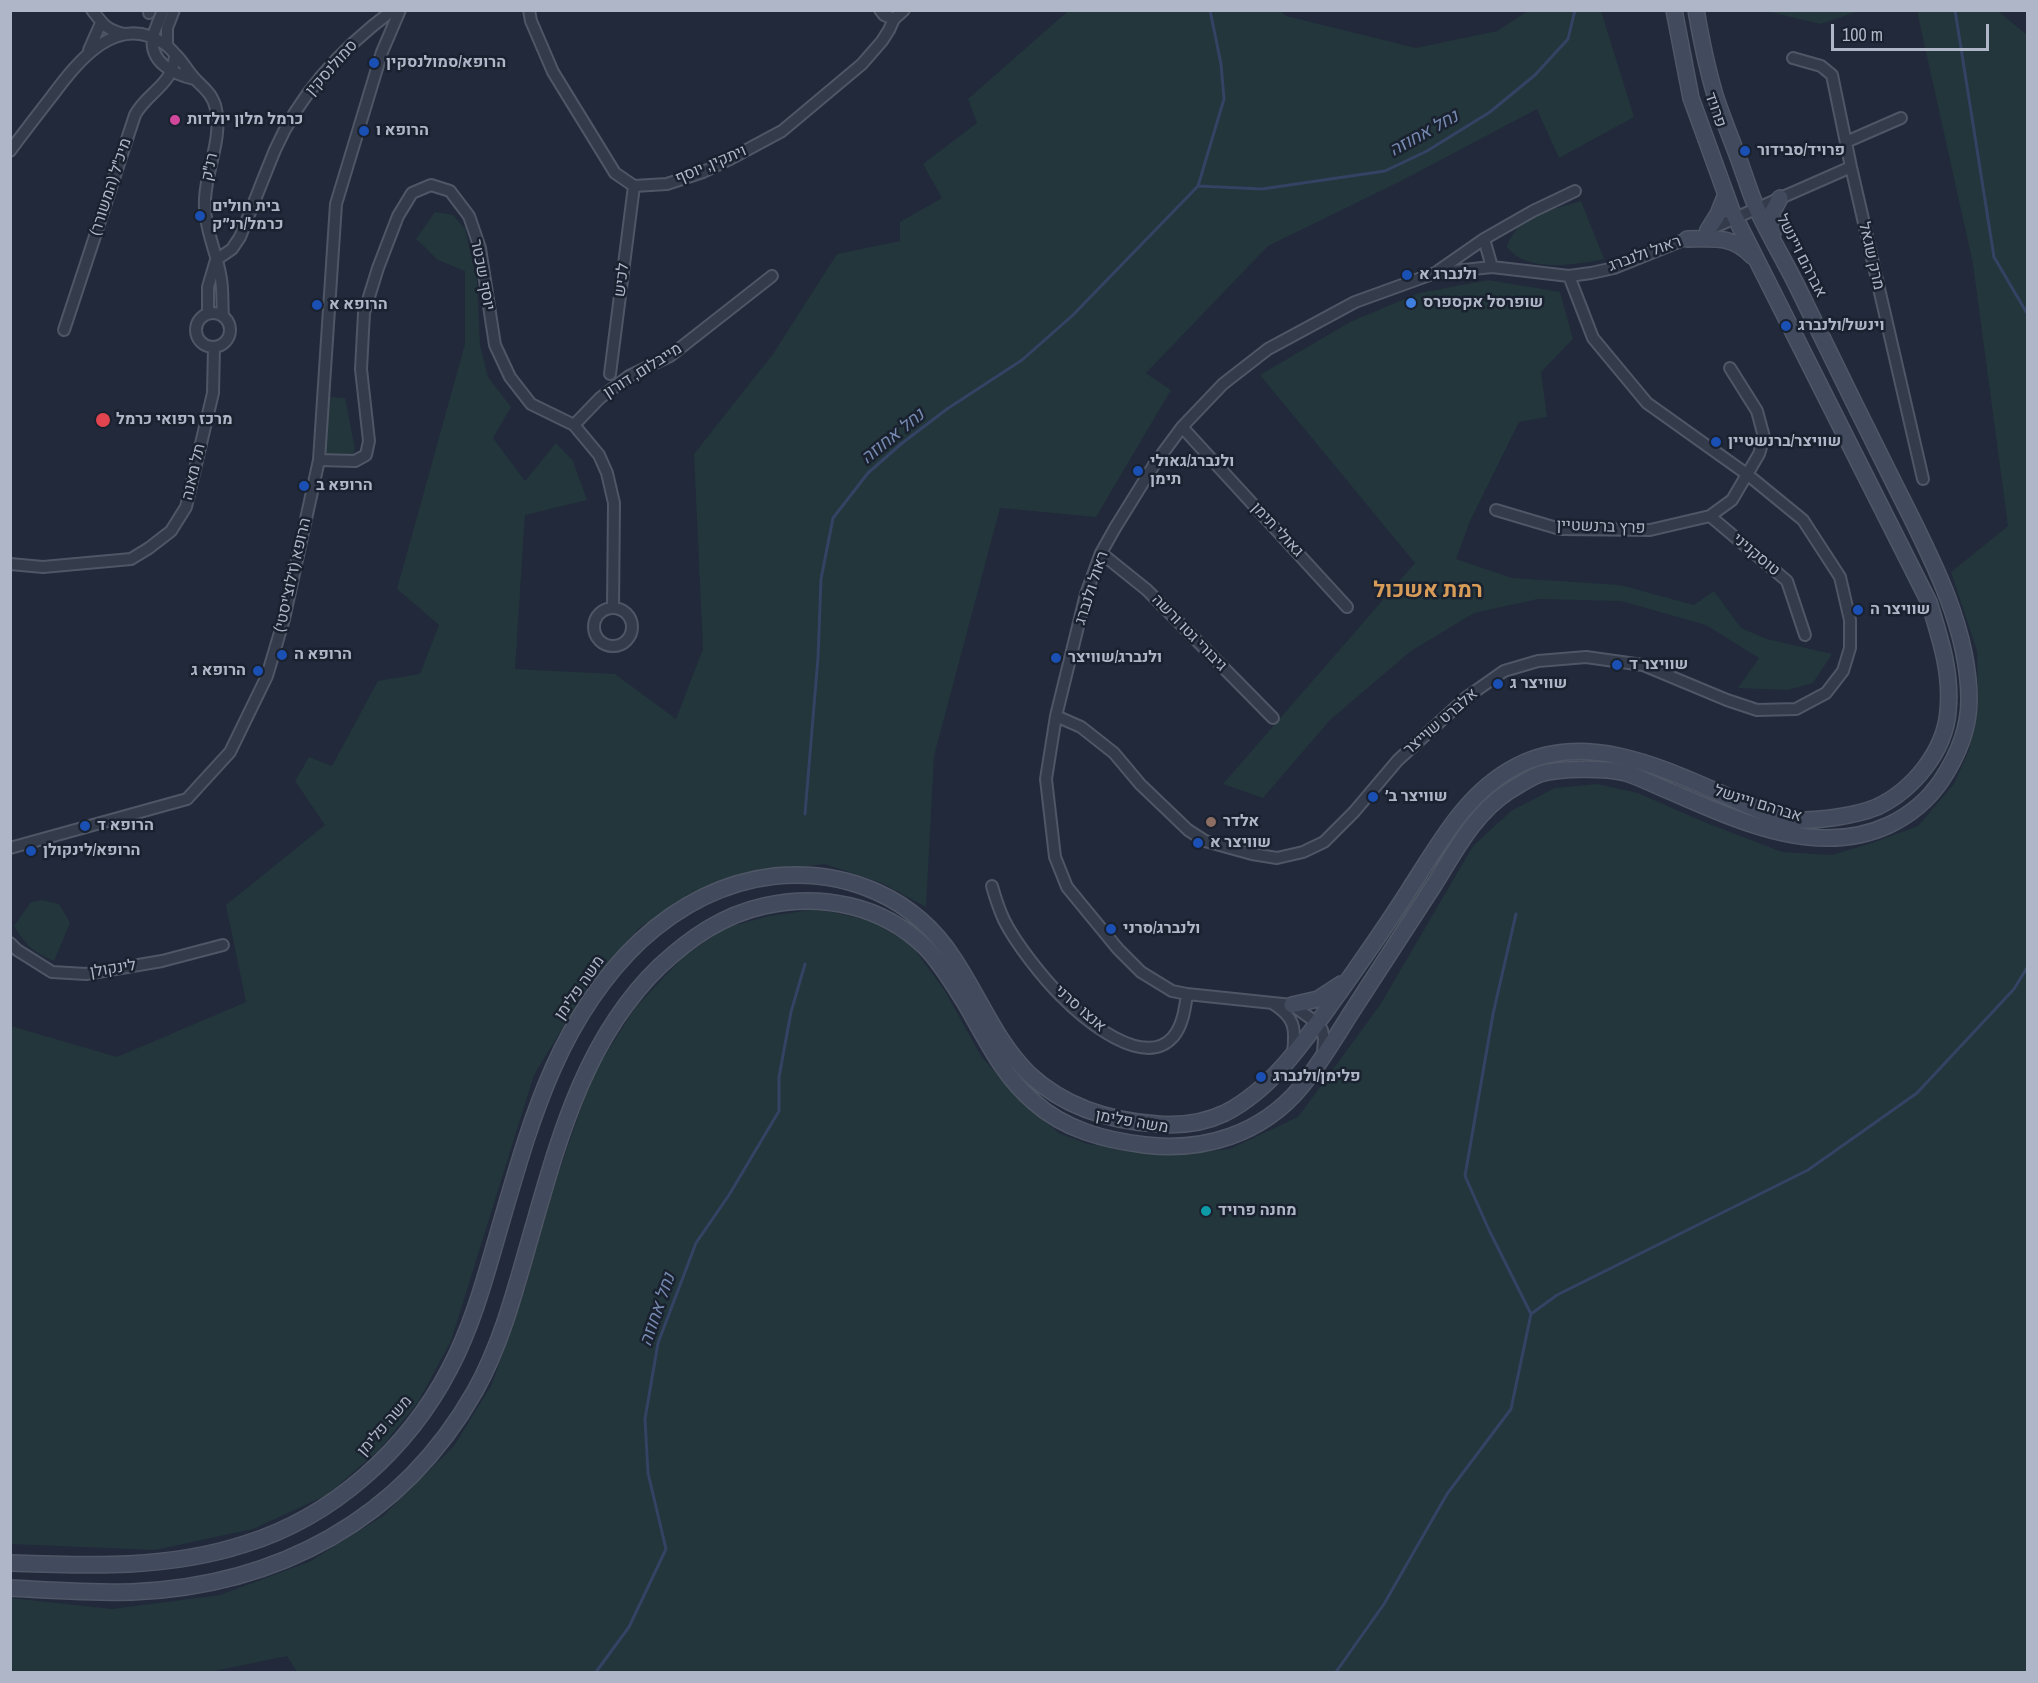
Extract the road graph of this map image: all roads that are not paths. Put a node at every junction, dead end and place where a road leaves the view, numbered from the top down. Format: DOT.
graph roads {
  1 [pos="92,10"];
  2 [pos="163,10"];
  3 [pos="174,10"];
  4 [pos="393,10"];
  5 [pos="400,10"];
  6 [pos="529,10"];
  7 [pos="880,10"];
  8 [pos="904,10"];
  9 [pos="1674,10"];
  10 [pos="1696,10"];
  11 [pos="894,19"];
  12 [pos="101,23"];
  13 [pos="374,25"];
  14 [pos="125,34"];
  15 [pos="148,37"];
  16 [pos="385,43"];
  17 [pos="166,45"];
  18 [pos="87,52"];
  19 [pos="175,54"];
  20 [pos="1793,58"];
  21 [pos="171,70"];
  22 [pos="195,79"];
  23 [pos="1901,118"];
  24 [pos="1846,142"];
  25 [pos="10,151"];
  26 [pos="1851,167"];
  27 [pos="634,186"];
  28 [pos="1575,191"];
  29 [pos="1726,194"];
  30 [pos="1780,198"];
  31 [pos="1757,208"];
  32 [pos="1735,218"];
  33 [pos="1708,230"];
  34 [pos="1484,238"];
  35 [pos="1687,239"];
  36 [pos="1773,239"];
  37 [pos="216,260"];
  38 [pos="1756,260"];
  39 [pos="1492,267"];
  40 [pos="1435,273"];
  41 [pos="772,276"];
  42 [pos="1569,276"];
  43 [pos="208,314"];
  44 [pos="223,316"];
  45 [pos="64,330"];
  46 [pos="214,347"];
  47 [pos="1730,368"];
  48 [pos="610,374"];
  49 [pos="574,425"];
  50 [pos="1182,427"];
  51 [pos="319,460"];
  52 [pos="1748,475"];
  53 [pos="1923,479"];
  54 [pos="1496,510"];
  55 [pos="1710,516"];
  56 [pos="1101,553"];
  57 [pos="10,564"];
  58 [pos="1347,607"];
  59 [pos="613,608"];
  60 [pos="1805,634"];
  61 [pos="1056,716"];
  62 [pos="1273,718"];
  63 [pos="10,848"];
  64 [pos="992,886"];
  65 [pos="10,943"];
  66 [pos="222,945"];
  67 [pos="1348,979"];
  68 [pos="1187,994"];
  69 [pos="1272,1003"];
  70 [pos="1292,1005"];
  71 [pos="1317,1023"];
  72 [pos="1293,1054"];
  73 [pos="1322,1057"];
  74 [pos="10,1563"];
  75 [pos="10,1588"];
  1 -- 12 [label="street"];
  2 -- 15 [label="street"];
  3 -- 17 [label="street"];
  4 -- 13 [label="street, סמולנסקין"];
  5 -- 16 [label="street, הרופא (ז'לוצ'יסטי)"];
  6 -- 27 [label="street"];
  7 -- 11 [label="street"];
  8 -- 11 [label="street, ויתקין, יוסף"];
  9 -- 29 [label="main road, פרויד"];
  10 -- 31 [label="main road, פרויד"];
  11 -- 27 [label="street, ויתקין, יוסף"];
  12 -- 14 [label="street"];
  12 -- 18 [label="street"];
  13 -- 16 [label="street"];
  13 -- 37 [label="street, סמולנסקין"];
  14 -- 15 [label="street"];
  14 -- 18 [label="street"];
  15 -- 17 [label="street, רנ\"ק"];
  15 -- 21 [label="street"];
  16 -- 51 [label="street, הרופא (ז'לוצ'יסטי)"];
  17 -- 19 [label="street, רנ\"ק"];
  18 -- 25 [label="street"];
  19 -- 21 [label="street, מיכ\"ל (המשורר)"];
  19 -- 22 [label="street, רנ\"ק"];
  20 -- 24 [label="street, מרק שגאל"];
  21 -- 22 [label="street"];
  21 -- 45 [label="street, מיכ\"ל (המשורר)"];
  22 -- 37 [label="street, רנ\"ק"];
  23 -- 24 [label="street"];
  24 -- 26 [label="street, מרק שגאל"];
  26 -- 30 [label="street, ראול ולנברג"];
  26 -- 53 [label="street, מרק שגאל"];
  27 -- 48 [label="street, לכיש"];
  28 -- 34 [label="street, ראול ולנברג"];
  29 -- 32 [label="main road, פרויד"];
  29 -- 33 [label="main road"];
  30 -- 31 [label="street, ראול ולנברג"];
  30 -- 36 [label="main road"];
  31 -- 32 [label="street, ראול ולנברג"];
  31 -- 36 [label="main road, אברהם ויינשל"];
  32 -- 33 [label="street, ראול ולנברג"];
  32 -- 38 [label="main road, אברהם ויינשל"];
  33 -- 35 [label="street, ראול ולנברג"];
  34 -- 39 [label="street"];
  34 -- 40 [label="street, ראול ולנברג"];
  35 -- 38 [label="main road"];
  35 -- 42 [label="street, ראול ולנברג"];
  36 -- 73 [label="main road, אברהם ויינשל"];
  37 -- 43 [label="street, רנ\"ק"];
  37 -- 44 [label="street, רנ\"ק"];
  38 -- 67 [label="main road, אברהם ויינשל"];
  39 -- 40 [label="street, ראול ולנברג"];
  39 -- 42 [label="street, ראול ולנברג"];
  40 -- 50 [label="street, ראול ולנברג"];
  41 -- 49 [label="street, מייבלום, דורון"];
  42 -- 52 [label="street, אלברט שוייצר"];
  43 -- 44 [label="street"];
  43 -- 46 [label="street"];
  44 -- 46 [label="street"];
  46 -- 57 [label="street, תל מאנה"];
  47 -- 52 [label="street, פרץ ברנשטיין"];
  49 -- 51 [label="street, יוסף שכטר"];
  49 -- 59 [label="street, יוסף שכטר"];
  50 -- 56 [label="street, ראול ולנברג"];
  50 -- 58 [label="street, גאולי תימן"];
  51 -- 63 [label="street, הרופא (ז'לוצ'יסטי)"];
  52 -- 55 [label="street, פרץ ברנשטיין"];
  52 -- 61 [label="street, אלברט שוייצר"];
  54 -- 55 [label="street, פרץ ברנשטיין"];
  55 -- 60 [label="street, טוסקניני"];
  56 -- 61 [label="street, ראול ולנברג"];
  56 -- 62 [label="street, גיבורי גטו ורשה"];
  61 -- 68 [label="street, ראול ולנברג"];
  64 -- 68 [label="street, אנצו סרני"];
  65 -- 66 [label="street, לינקולן"];
  67 -- 70 [label="main road"];
  67 -- 71 [label="main road, אברהם ויינשל"];
  68 -- 69 [label="street, ראול ולנברג"];
  69 -- 70 [label="street, ראול ולנברג"];
  69 -- 72 [label="street"];
  70 -- 71 [label="street"];
  71 -- 72 [label="main road, משה פלימן"];
  71 -- 73 [label="street"];
  72 -- 74 [label="main road, משה פלימן"];
  73 -- 75 [label="main road, משה פלימן"];
}
